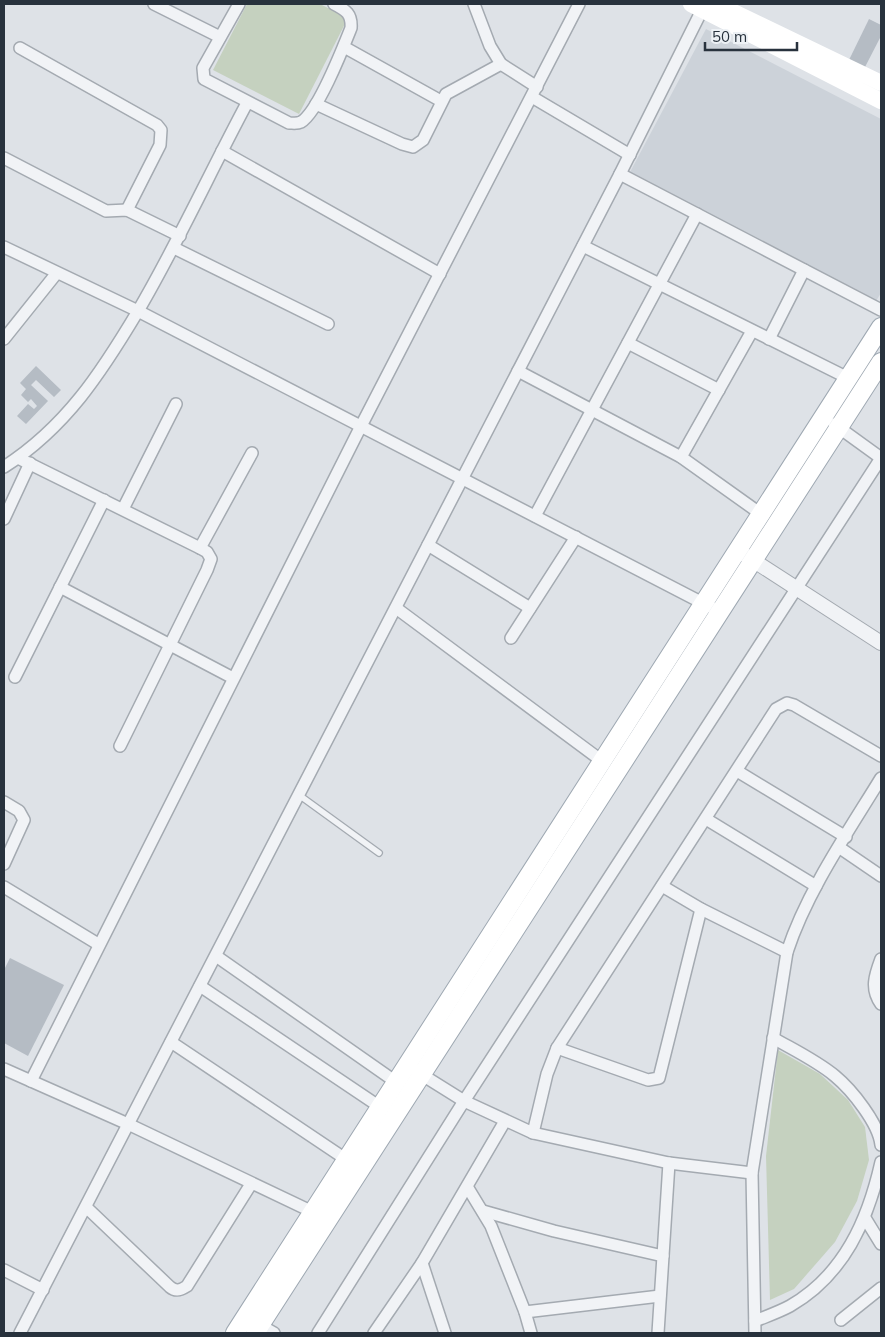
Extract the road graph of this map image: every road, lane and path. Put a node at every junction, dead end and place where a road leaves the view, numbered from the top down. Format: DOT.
graph roads {
  1 [pos="154,4"];
  2 [pos="239,4"];
  3 [pos="334,4"];
  4 [pos="474,4"];
  5 [pos="579,4"];
  6 [pos="704,5"];
  7 [pos="220,37"];
  8 [pos="344,47"];
  9 [pos="20,48"];
  10 [pos="501,64"];
  11 [pos="881,83"];
  12 [pos="535,92"];
  13 [pos="441,101"];
  14 [pos="881,101"];
  15 [pos="246,103"];
  16 [pos="316,104"];
  17 [pos="222,151"];
  18 [pos="630,154"];
  19 [pos="4,158"];
  20 [pos="620,174"];
  21 [pos="127,210"];
  22 [pos="697,214"];
  23 [pos="180,236"];
  24 [pos="582,246"];
  25 [pos="4,247"];
  26 [pos="174,248"];
  27 [pos="804,270"];
  28 [pos="56,274"];
  29 [pos="440,274"];
  30 [pos="660,284"];
  31 [pos="881,310"];
  32 [pos="138,311"];
  33 [pos="328,324"];
  34 [pos="881,327"];
  35 [pos="752,331"];
  36 [pos="4,339"];
  37 [pos="769,339"];
  38 [pos="628,343"];
  39 [pos="881,362"];
  40 [pos="518,371"];
  41 [pos="848,378"];
  42 [pos="719,390"];
  43 [pos="176,404"];
  44 [pos="592,410"];
  45 [pos="823,418"];
  46 [pos="361,426"];
  47 [pos="839,427"];
  48 [pos="252,453"];
  49 [pos="682,457"];
  50 [pos="18,458"];
  51 [pos="881,458"];
  52 [pos="30,463"];
  53 [pos="4,467"];
  54 [pos="462,479"];
  55 [pos="104,500"];
  56 [pos="123,510"];
  57 [pos="760,514"];
  58 [pos="535,516"];
  59 [pos="4,519"];
  60 [pos="576,537"];
  61 [pos="428,545"];
  62 [pos="200,548"];
  63 [pos="737,550"];
  64 [pos="753,560"];
  65 [pos="60,587"];
  66 [pos="795,587"];
  67 [pos="703,603"];
  68 [pos="396,608"];
  69 [pos="530,608"];
  70 [pos="720,612"];
  71 [pos="511,638"];
  72 [pos="170,643"];
  73 [pos="881,643"];
  74 [pos="15,677"];
  75 [pos="233,678"];
  76 [pos="120,746"];
  77 [pos="881,756"];
  78 [pos="602,761"];
  79 [pos="737,771"];
  80 [pos="881,778"];
  81 [pos="299,795"];
  82 [pos="4,802"];
  83 [pos="706,819"];
  84 [pos="846,837"];
  85 [pos="840,848"];
  86 [pos="379,853"];
  87 [pos="4,864"];
  88 [pos="881,876"];
  89 [pos="662,886"];
  90 [pos="816,886"];
  91 [pos="4,887"];
  92 [pos="702,909"];
  93 [pos="98,944"];
  94 [pos="787,952"];
  95 [pos="216,956"];
  96 [pos="881,959"];
  97 [pos="200,986"];
  98 [pos="881,1004"];
  99 [pos="773,1038"];
  100 [pos="171,1042"];
  101 [pos="557,1048"];
  102 [pos="4,1069"];
  103 [pos="414,1070"];
  104 [pos="31,1081"];
  105 [pos="396,1082"];
  106 [pos="464,1101"];
  107 [pos="380,1107"];
  108 [pos="505,1121"];
  109 [pos="128,1124"];
  110 [pos="533,1133"];
  111 [pos="881,1138"];
  112 [pos="881,1145"];
  113 [pos="346,1160"];
  114 [pos="881,1162"];
  115 [pos="668,1163"];
  116 [pos="752,1173"];
  117 [pos="251,1184"];
  118 [pos="468,1188"];
  119 [pos="86,1207"];
  120 [pos="483,1211"];
  121 [pos="320,1216"];
  122 [pos="865,1218"];
  123 [pos="881,1244"];
  124 [pos="663,1256"];
  125 [pos="422,1263"];
  126 [pos="4,1270"];
  127 [pos="881,1288"];
  128 [pos="43,1290"];
  129 [pos="660,1296"];
  130 [pos="525,1312"];
  131 [pos="841,1320"];
  132 [pos="755,1327"];
  133 [pos="263,1331"];
  134 [pos="20,1333"];
  135 [pos="235,1333"];
  136 [pos="318,1333"];
  137 [pos="374,1333"];
  138 [pos="445,1333"];
  139 [pos="531,1333"];
  140 [pos="658,1333"];
  1 -- 7 [label="street"];
  2 -- 7 [label="street"];
  3 -- 8 [label="street"];
  4 -- 10 [label="street"];
  5 -- 12 [label="street"];
  6 -- 11 [label="main road"];
  6 -- 14 [label="main road"];
  6 -- 18 [label="street"];
  7 -- 15 [label="street"];
  8 -- 13 [label="street"];
  8 -- 16 [label="street"];
  9 -- 21 [label="street"];
  10 -- 12 [label="street"];
  10 -- 13 [label="street"];
  12 -- 18 [label="street"];
  12 -- 29 [label="street"];
  13 -- 16 [label="street"];
  15 -- 16 [label="street"];
  15 -- 17 [label="street"];
  17 -- 23 [label="street"];
  17 -- 29 [label="street"];
  18 -- 20 [label="street"];
  19 -- 21 [label="street"];
  20 -- 22 [label="street"];
  20 -- 24 [label="street"];
  21 -- 23 [label="street"];
  22 -- 27 [label="street"];
  22 -- 30 [label="street"];
  23 -- 26 [label="street"];
  24 -- 30 [label="street"];
  24 -- 40 [label="street"];
  25 -- 28 [label="street"];
  26 -- 32 [label="street"];
  26 -- 33 [label="street"];
  27 -- 31 [label="street"];
  27 -- 37 [label="street"];
  28 -- 32 [label="street"];
  28 -- 36 [label="street"];
  29 -- 46 [label="street"];
  30 -- 35 [label="street"];
  30 -- 38 [label="street"];
  32 -- 46 [label="street"];
  32 -- 50 [label="street"];
  34 -- 41 [label="main road"];
  35 -- 37 [label="street"];
  35 -- 42 [label="street"];
  37 -- 41 [label="street"];
  38 -- 42 [label="street"];
  38 -- 44 [label="street"];
  39 -- 47 [label="main road"];
  40 -- 44 [label="street"];
  40 -- 54 [label="street"];
  41 -- 45 [label="main road"];
  42 -- 49 [label="street"];
  43 -- 56 [label="street"];
  44 -- 49 [label="street"];
  44 -- 58 [label="street"];
  45 -- 47 [label="street"];
  45 -- 57 [label="main road"];
  46 -- 54 [label="street"];
  46 -- 75 [label="street"];
  47 -- 51 [label="street"];
  47 -- 64 [label="main road"];
  48 -- 62 [label="street"];
  49 -- 57 [label="street"];
  50 -- 52 [label="street"];
  50 -- 53 [label="street"];
  51 -- 66 [label="street"];
  52 -- 55 [label="street"];
  52 -- 59 [label="street"];
  54 -- 58 [label="street"];
  54 -- 61 [label="street"];
  55 -- 56 [label="street"];
  55 -- 65 [label="street"];
  56 -- 62 [label="street"];
  57 -- 63 [label="main road"];
  58 -- 60 [label="street"];
  60 -- 67 [label="street"];
  60 -- 69 [label="street"];
  61 -- 68 [label="street"];
  61 -- 69 [label="street"];
  62 -- 72 [label="street"];
  63 -- 64 [label="street"];
  63 -- 67 [label="main road"];
  64 -- 66 [label="street"];
  64 -- 70 [label="main road"];
  65 -- 72 [label="street"];
  65 -- 74 [label="street"];
  66 -- 73 [label="street"];
  66 -- 106 [label="street"];
  67 -- 70 [label="street"];
  67 -- 78 [label="main road"];
  68 -- 78 [label="street"];
  68 -- 81 [label="street"];
  69 -- 71 [label="street"];
  70 -- 103 [label="main road"];
  72 -- 75 [label="street"];
  72 -- 76 [label="street"];
  75 -- 93 [label="street"];
  77 -- 79 [label="street"];
  78 -- 103 [label="main road"];
  79 -- 83 [label="street"];
  79 -- 84 [label="street"];
  80 -- 84 [label="street"];
  81 -- 86 [label="lane"];
  81 -- 95 [label="street"];
  82 -- 87 [label="street"];
  83 -- 89 [label="street"];
  83 -- 90 [label="street"];
  84 -- 85 [label="street"];
  85 -- 88 [label="street"];
  85 -- 90 [label="street"];
  89 -- 92 [label="street"];
  89 -- 101 [label="street"];
  90 -- 94 [label="street"];
  91 -- 93 [label="street"];
  92 -- 94 [label="street"];
  92 -- 101 [label="street"];
  93 -- 104 [label="street"];
  94 -- 99 [label="street"];
  95 -- 97 [label="street"];
  95 -- 105 [label="street"];
  96 -- 98 [label="street"];
  97 -- 100 [label="street"];
  97 -- 107 [label="street"];
  99 -- 111 [label="street"];
  99 -- 116 [label="street"];
  100 -- 109 [label="street"];
  100 -- 113 [label="street"];
  101 -- 110 [label="street"];
  102 -- 104 [label="street"];
  103 -- 105 [label="main road"];
  103 -- 106 [label="street"];
  103 -- 121 [label="main road"];
  104 -- 109 [label="street"];
  105 -- 107 [label="main road"];
  106 -- 108 [label="street"];
  106 -- 136 [label="street"];
  107 -- 113 [label="main road"];
  108 -- 110 [label="street"];
  108 -- 118 [label="street"];
  109 -- 117 [label="street"];
  109 -- 119 [label="street"];
  110 -- 115 [label="street"];
  111 -- 112 [label="street"];
  113 -- 121 [label="main road"];
  114 -- 122 [label="street"];
  115 -- 116 [label="street"];
  115 -- 124 [label="street"];
  116 -- 132 [label="street"];
  117 -- 119 [label="street"];
  117 -- 121 [label="street"];
  118 -- 120 [label="street"];
  118 -- 125 [label="street"];
  119 -- 128 [label="street"];
  120 -- 124 [label="street"];
  120 -- 130 [label="street"];
  121 -- 133 [label="main road"];
  121 -- 135 [label="main road"];
  122 -- 123 [label="street"];
  122 -- 132 [label="street"];
  124 -- 129 [label="street"];
  125 -- 137 [label="street"];
  125 -- 138 [label="street"];
  126 -- 128 [label="street"];
  127 -- 131 [label="street"];
  128 -- 134 [label="street"];
  129 -- 130 [label="street"];
  129 -- 140 [label="street"];
  130 -- 139 [label="street"];
}
